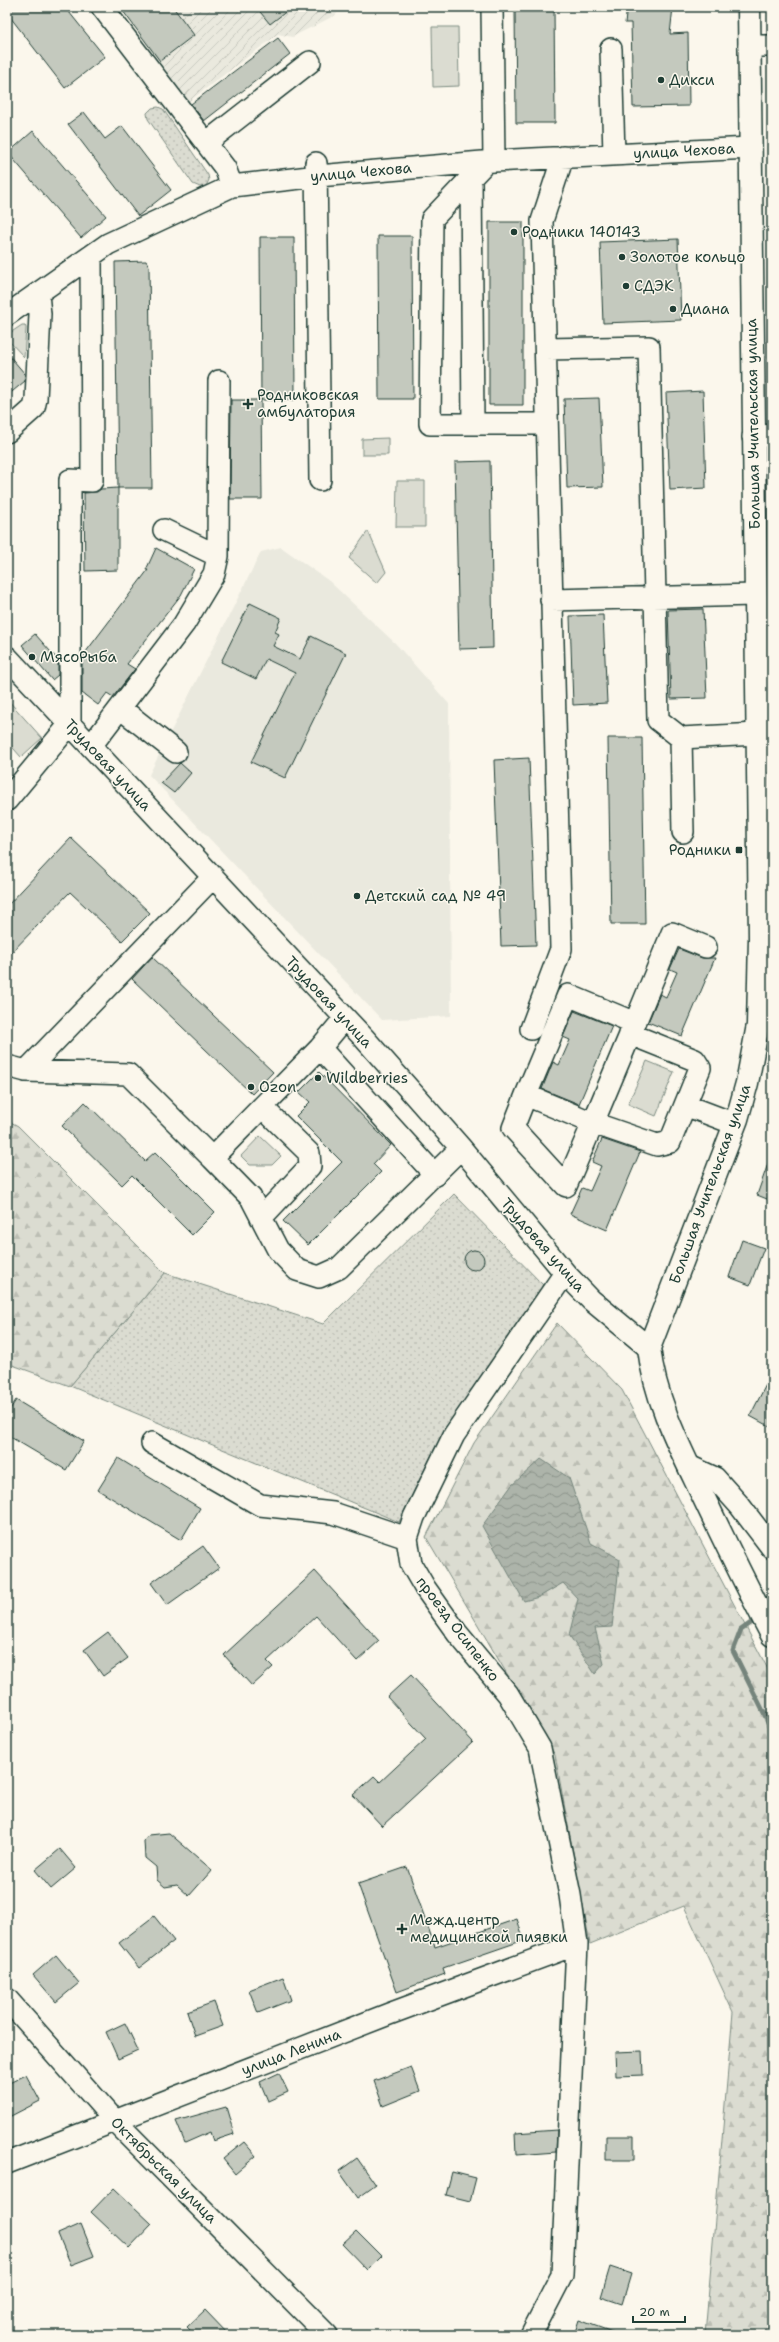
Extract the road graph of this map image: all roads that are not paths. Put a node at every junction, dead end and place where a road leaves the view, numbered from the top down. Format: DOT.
graph roads {
  1 [pos="102,7"];
  2 [pos="492,7"];
  3 [pos="749,7"];
  4 [pos="749,46"];
  5 [pos="772,46"];
  6 [pos="611,50"];
  7 [pos="310,62"];
  8 [pos="206,143"];
  9 [pos="750,148"];
  10 [pos="614,155"];
  11 [pos="563,157"];
  12 [pos="490,161"];
  13 [pos="317,169"];
  14 [pos="472,177"];
  15 [pos="232,186"];
  16 [pos="91,256"];
  17 [pos="38,294"];
  18 [pos="7,315"];
  19 [pos="546,349"];
  20 [pos="219,381"];
  21 [pos="473,424"];
  22 [pos="547,424"];
  23 [pos="7,432"];
  24 [pos="763,436"];
  25 [pos="320,480"];
  26 [pos="164,530"];
  27 [pos="218,556"];
  28 [pos="756,595"];
  29 [pos="653,597"];
  30 [pos="551,600"];
  31 [pos="7,656"];
  32 [pos="120,708"];
  33 [pos="70,724"];
  34 [pos="757,734"];
  35 [pos="681,738"];
  36 [pos="91,746"];
  37 [pos="176,752"];
  38 [pos="7,800"];
  39 [pos="683,832"];
  40 [pos="212,878"];
  41 [pos="706,947"];
  42 [pos="345,1018"];
  43 [pos="633,1028"];
  44 [pos="531,1029"];
  45 [pos="320,1048"];
  46 [pos="16,1068"];
  47 [pos="526,1095"];
  48 [pos="685,1105"];
  49 [pos="262,1107"];
  50 [pos="593,1123"];
  51 [pos="734,1124"];
  52 [pos="461,1148"];
  53 [pos="212,1158"];
  54 [pos="435,1174"];
  55 [pos="262,1218"];
  56 [pos="565,1273"];
  57 [pos="649,1348"];
  58 [pos="152,1442"];
  59 [pos="689,1466"];
  60 [pos="407,1538"];
  61 [pos="772,1548"];
  62 [pos="772,1635"];
  63 [pos="577,1944"];
  64 [pos="7,1999"];
  65 [pos="115,2121"];
  66 [pos="7,2163"];
  67 [pos="327,2335"];
  68 [pos="531,2335"];
  1 -- 8 [label="street"];
  2 -- 12 [label="street"];
  3 -- 4 [label="main road, Большая Учительская улица"];
  4 -- 5 [label="street"];
  4 -- 9 [label="main road, Большая Учительская улица"];
  6 -- 10 [label="street"];
  7 -- 8 [label="street"];
  8 -- 15 [label="street"];
  9 -- 10 [label="street, улица Чехова"];
  9 -- 24 [label="main road, Большая Учительская улица"];
  10 -- 11 [label="street, улица Чехова"];
  11 -- 12 [label="street, улица Чехова"];
  11 -- 19 [label="street"];
  12 -- 13 [label="street, улица Чехова"];
  12 -- 14 [label="street"];
  13 -- 15 [label="street, улица Чехова"];
  13 -- 25 [label="street"];
  14 -- 21 [label="street"];
  14 -- 21 [label="street"];
  15 -- 16 [label="street, улица Чехова"];
  16 -- 17 [label="street, улица Чехова"];
  16 -- 33 [label="street"];
  17 -- 18 [label="street, улица Чехова"];
  17 -- 23 [label="street"];
  19 -- 22 [label="street"];
  19 -- 29 [label="street"];
  20 -- 27 [label="street"];
  21 -- 22 [label="street"];
  22 -- 30 [label="street"];
  24 -- 28 [label="main road, Большая Учительская улица"];
  26 -- 27 [label="street"];
  27 -- 32 [label="street"];
  28 -- 29 [label="street"];
  28 -- 34 [label="main road, Большая Учительская улица"];
  29 -- 30 [label="street"];
  29 -- 35 [label="street"];
  30 -- 44 [label="street"];
  31 -- 33 [label="street, Трудовая улица"];
  32 -- 36 [label="street"];
  32 -- 37 [label="street"];
  33 -- 36 [label="street, Трудовая улица"];
  33 -- 38 [label="street"];
  34 -- 35 [label="street"];
  34 -- 51 [label="main road, Большая Учительская улица"];
  35 -- 39 [label="street"];
  36 -- 40 [label="street, Трудовая улица"];
  40 -- 42 [label="street, Трудовая улица"];
  40 -- 46 [label="street"];
  41 -- 43 [label="street"];
  42 -- 45 [label="street"];
  42 -- 52 [label="street, Трудовая улица"];
  43 -- 47 [label="street"];
  43 -- 48 [label="street"];
  43 -- 50 [label="street"];
  45 -- 49 [label="street"];
  45 -- 54 [label="street"];
  46 -- 53 [label="street"];
  47 -- 50 [label="street"];
  47 -- 50 [label="street"];
  48 -- 50 [label="street"];
  48 -- 51 [label="street"];
  49 -- 53 [label="street"];
  49 -- 55 [label="street"];
  51 -- 57 [label="main road, Большая Учительская улица"];
  52 -- 54 [label="street"];
  52 -- 56 [label="street, Трудовая улица"];
  53 -- 55 [label="street"];
  54 -- 55 [label="street"];
  56 -- 57 [label="street, Трудовая улица"];
  56 -- 60 [label="street, проезд Осипенко"];
  57 -- 59 [label="main road, Большая Учительская улица"];
  58 -- 60 [label="street"];
  59 -- 61 [label="street"];
  59 -- 62 [label="main road, Большая Учительская улица"];
  60 -- 63 [label="street, проезд Осипенко"];
  63 -- 65 [label="street, улица Ленина"];
  63 -- 68 [label="street, проезд Осипенко"];
  64 -- 65 [label="street, Октябрьская улица"];
  65 -- 66 [label="street, улица Ленина"];
  65 -- 67 [label="street, Октябрьская улица"];
}
